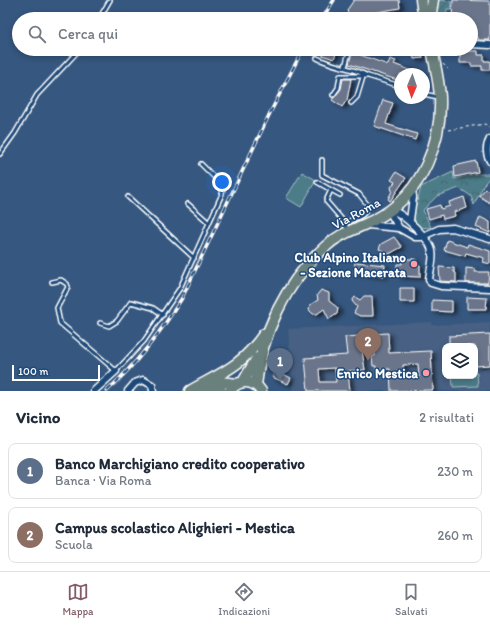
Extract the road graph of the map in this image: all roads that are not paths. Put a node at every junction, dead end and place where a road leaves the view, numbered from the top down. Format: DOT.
graph roads {
  1 [pos="110,0"];
  2 [pos="421,0"];
  3 [pos="433,0"];
  4 [pos="102,12"];
  5 [pos="423,12"];
  6 [pos="431,12"];
  7 [pos="478,44"];
  8 [pos="490,45"];
  9 [pos="73,56"];
  10 [pos="348,56"];
  11 [pos="433,56"];
  12 [pos="317,58"];
  13 [pos="345,67"];
  14 [pos="368,76"];
  15 [pos="363,77"];
  16 [pos="394,84"];
  17 [pos="333,95"];
  18 [pos="430,95"];
  19 [pos="440,97"];
  20 [pos="351,103"];
  21 [pos="490,139"];
  22 [pos="0,154"];
  23 [pos="322,160"];
  24 [pos="490,161"];
  25 [pos="201,164"];
  26 [pos="317,182"];
  27 [pos="331,190"];
  28 [pos="412,190"];
  29 [pos="340,195"];
  30 [pos="128,198"];
  31 [pos="188,204"];
  32 [pos="391,210"];
  33 [pos="410,220"];
  34 [pos="208,222"];
  35 [pos="364,226"];
  36 [pos="347,227"];
  37 [pos="399,228"];
  38 [pos="423,237"];
  39 [pos="490,239"];
  40 [pos="194,258"];
  41 [pos="52,282"];
  42 [pos="490,288"];
  43 [pos="162,315"];
  44 [pos="272,322"];
  45 [pos="100,323"];
  46 [pos="263,345"];
  47 [pos="116,371"];
  48 [pos="210,381"];
  49 [pos="241,383"];
  50 [pos="258,388"];
  51 [pos="94,391"];
  52 [pos="128,391"];
  53 [pos="153,391"];
  54 [pos="190,391"];
  55 [pos="200,391"];
  56 [pos="221,391"];
  57 [pos="230,391"];
  1 -- 4 [label="lane"];
  2 -- 5 [label="main road"];
  3 -- 6 [label="main road"];
  7 -- 8 [label="street"];
  9 -- 22 [label="lane"];
  10 -- 13 [label="lane"];
  11 -- 19 [label="main road, Via Roma"];
  12 -- 13 [label="lane"];
  13 -- 14 [label="lane"];
  14 -- 15 [label="lane"];
  14 -- 16 [label="lane"];
  15 -- 17 [label="lane"];
  15 -- 20 [label="lane"];
  18 -- 19 [label="lane"];
  19 -- 28 [label="main road, Via Roma"];
  21 -- 24 [label="street"];
  23 -- 36 [label="lane"];
  25 -- 34 [label="lane"];
  26 -- 27 [label="lane"];
  27 -- 29 [label="lane"];
  27 -- 36 [label="lane"];
  28 -- 32 [label="main road, Via Roma"];
  28 -- 33 [label="street"];
  30 -- 40 [label="lane"];
  31 -- 34 [label="lane"];
  32 -- 33 [label="street"];
  32 -- 35 [label="main road, Via Roma"];
  32 -- 37 [label="street"];
  33 -- 38 [label="street"];
  34 -- 40 [label="lane"];
  35 -- 36 [label="main road, Via Roma"];
  35 -- 37 [label="street"];
  36 -- 44 [label="main road, Via Roma"];
  37 -- 38 [label="street"];
  38 -- 39 [label="street"];
  38 -- 42 [label="street"];
  40 -- 43 [label="lane"];
  41 -- 47 [label="lane"];
  43 -- 45 [label="lane"];
  43 -- 47 [label="lane"];
  44 -- 46 [label="main road, Via Roma"];
  44 -- 48 [label="main road"];
  46 -- 49 [label="main road, Via Roma"];
  46 -- 50 [label="main road, Via Roma"];
  47 -- 51 [label="street"];
  48 -- 49 [label="main road"];
  48 -- 54 [label="main road"];
  49 -- 50 [label="main road, Via Roma"];
  49 -- 57 [label="main road, Via Roma"];
  52 -- 53 [label="street"];
  55 -- 56 [label="main road"];
}
